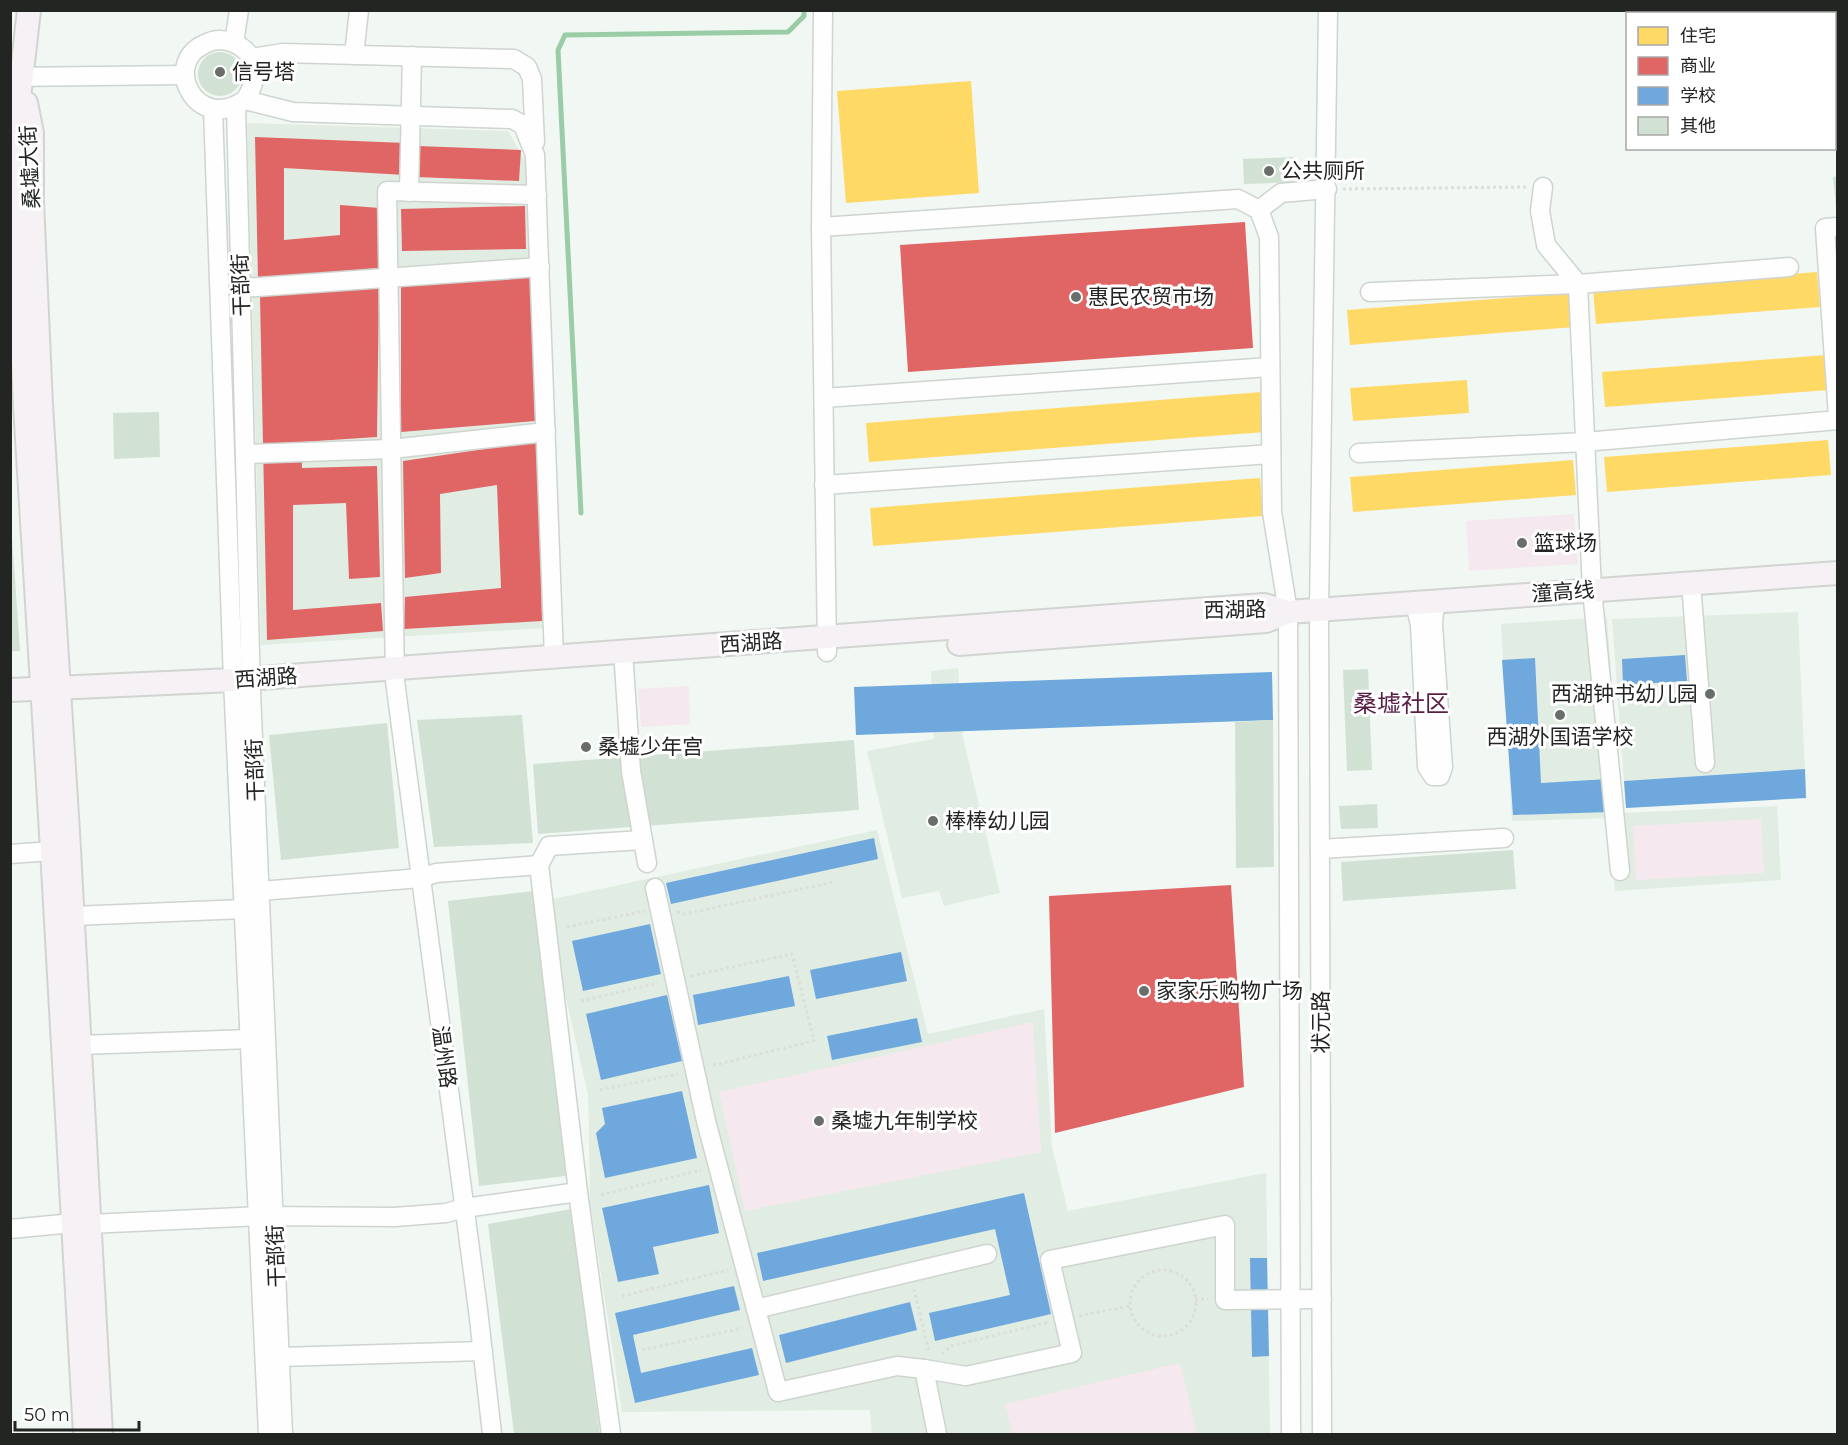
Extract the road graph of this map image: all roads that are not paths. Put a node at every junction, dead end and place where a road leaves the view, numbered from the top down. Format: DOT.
graph roads {
  1 [pos="29,10"];
  2 [pos="238,10"];
  3 [pos="359,10"];
  4 [pos="823,10"];
  5 [pos="1328,10"];
  6 [pos="234,43"];
  7 [pos="354,55"];
  8 [pos="412,56"];
  9 [pos="251,58"];
  10 [pos="185,75"];
  11 [pos="16,77"];
  12 [pos="240,103"];
  13 [pos="213,109"];
  14 [pos="411,116"];
  15 [pos="536,154"];
  16 [pos="1543,187"];
  17 [pos="1327,189"];
  18 [pos="409,192"];
  19 [pos="537,195"];
  20 [pos="1259,210"];
  21 [pos="821,227"];
  22 [pos="1838,227"];
  23 [pos="540,267"];
  24 [pos="1789,267"];
  25 [pos="388,277"];
  26 [pos="1578,284"];
  27 [pos="242,288"];
  28 [pos="1370,292"];
  29 [pos="1270,367"];
  30 [pos="824,398"];
  31 [pos="1838,418"];
  32 [pos="546,432"];
  33 [pos="1585,442"];
  34 [pos="391,449"];
  35 [pos="1359,453"];
  36 [pos="246,454"];
  37 [pos="1271,454"];
  38 [pos="824,485"];
  39 [pos="1838,573"];
  40 [pos="1691,583"];
  41 [pos="1592,590"];
  42 [pos="1425,602"];
  43 [pos="1319,610"];
  44 [pos="1288,612"];
  45 [pos="827,645"];
  46 [pos="554,657"];
  47 [pos="624,665"];
  48 [pos="395,675"];
  49 [pos="242,686"];
  50 [pos="10,690"];
  51 [pos="51,696"];
  52 [pos="10,706"];
  53 [pos="1705,763"];
  54 [pos="1504,838"];
  55 [pos="642,840"];
  56 [pos="1320,849"];
  57 [pos="52,851"];
  58 [pos="10,854"];
  59 [pos="646,863"];
  60 [pos="539,865"];
  61 [pos="1620,871"];
  62 [pos="420,878"];
  63 [pos="655,888"];
  64 [pos="260,891"];
  65 [pos="244,909"];
  66 [pos="72,916"];
  67 [pos="251,1039"];
  68 [pos="80,1045"];
  69 [pos="578,1192"];
  70 [pos="464,1208"];
  71 [pos="266,1216"];
  72 [pos="81,1223"];
  73 [pos="10,1229"];
  74 [pos="987,1254"];
  75 [pos="1291,1299"];
  76 [pos="1322,1299"];
  77 [pos="758,1317"];
  78 [pos="483,1351"];
  79 [pos="280,1357"];
  80 [pos="928,1366"];
  81 [pos="85,1434"];
  82 [pos="101,1434"];
  83 [pos="268,1434"];
  84 [pos="283,1434"];
  85 [pos="492,1434"];
  86 [pos="611,1434"];
  87 [pos="937,1434"];
  88 [pos="1291,1434"];
  89 [pos="1322,1434"];
  1 -- 11 [label="main road, 桑墟大街"];
  2 -- 6 [label="street"];
  3 -- 7 [label="street"];
  4 -- 21 [label="street"];
  5 -- 17 [label="street, 状元路"];
  6 -- 9 [label="street"];
  6 -- 10 [label="street"];
  7 -- 8 [label="street"];
  7 -- 9 [label="street"];
  8 -- 14 [label="street"];
  8 -- 15 [label="street"];
  9 -- 12 [label="street"];
  10 -- 11 [label="street"];
  10 -- 13 [label="street"];
  11 -- 51 [label="main road, 桑墟大街"];
  12 -- 13 [label="street"];
  12 -- 14 [label="street"];
  12 -- 27 [label="street, 干部街"];
  13 -- 49 [label="street, 干部街"];
  14 -- 15 [label="street"];
  14 -- 18 [label="street"];
  15 -- 19 [label="street"];
  16 -- 26 [label="street"];
  17 -- 20 [label="street"];
  17 -- 43 [label="street, 状元路"];
  18 -- 19 [label="street"];
  18 -- 25 [label="street, 温州路"];
  19 -- 23 [label="street"];
  20 -- 21 [label="street"];
  20 -- 29 [label="street, 状元路"];
  21 -- 30 [label="street"];
  22 -- 31 [label="street"];
  23 -- 25 [label="street"];
  23 -- 32 [label="street"];
  24 -- 26 [label="street"];
  25 -- 27 [label="street"];
  25 -- 34 [label="street, 温州路"];
  26 -- 28 [label="street"];
  26 -- 33 [label="street"];
  27 -- 36 [label="street, 干部街"];
  29 -- 30 [label="street"];
  29 -- 37 [label="street, 状元路"];
  30 -- 38 [label="street"];
  31 -- 33 [label="street"];
  32 -- 34 [label="street"];
  32 -- 46 [label="street"];
  33 -- 35 [label="street"];
  33 -- 41 [label="street"];
  34 -- 36 [label="street"];
  34 -- 48 [label="street, 温州路"];
  36 -- 49 [label="street, 干部街"];
  37 -- 38 [label="street"];
  37 -- 44 [label="street, 状元路"];
  38 -- 45 [label="street"];
  39 -- 40 [label="main road, 潼高线"];
  40 -- 41 [label="main road, 潼高线"];
  40 -- 53 [label="street"];
  41 -- 42 [label="main road, 潼高线"];
  41 -- 61 [label="street"];
  42 -- 42 [label="street"];
  42 -- 43 [label="main road, 潼高线"];
  43 -- 44 [label="main road, 潼高线"];
  43 -- 56 [label="street, 状元路"];
  44 -- 45 [label="main road, 西湖路"];
  44 -- 75 [label="street, 状元路"];
  45 -- 46 [label="main road, 西湖路"];
  45 -- 47 [label="main road, 西湖路"];
  46 -- 48 [label="main road, 西湖路"];
  47 -- 48 [label="main road, 西湖路"];
  47 -- 55 [label="street"];
  48 -- 49 [label="main road, 西湖路"];
  48 -- 62 [label="street, 温州路"];
  49 -- 51 [label="main road, 西湖路"];
  49 -- 64 [label="street, 干部街"];
  49 -- 65 [label="street, 干部街"];
  50 -- 51 [label="main road, 西湖路"];
  51 -- 52 [label="main road, 西湖路"];
  51 -- 57 [label="main road"];
  51 -- 66 [label="main road"];
  54 -- 56 [label="street"];
  55 -- 59 [label="street"];
  55 -- 60 [label="street"];
  56 -- 76 [label="street, 状元路"];
  57 -- 58 [label="street"];
  57 -- 72 [label="main road"];
  60 -- 62 [label="street"];
  60 -- 69 [label="street"];
  62 -- 64 [label="street"];
  62 -- 70 [label="street, 温州路"];
  63 -- 77 [label="street"];
  64 -- 65 [label="street"];
  64 -- 71 [label="street, 干部街"];
  65 -- 66 [label="street"];
  65 -- 67 [label="street, 干部街"];
  66 -- 68 [label="main road"];
  67 -- 68 [label="street"];
  67 -- 71 [label="street, 干部街"];
  68 -- 72 [label="main road"];
  69 -- 70 [label="street"];
  69 -- 86 [label="street"];
  70 -- 71 [label="street"];
  70 -- 78 [label="street, 温州路"];
  71 -- 72 [label="street"];
  71 -- 79 [label="street, 干部街"];
  71 -- 83 [label="street, 干部街"];
  72 -- 73 [label="street"];
  72 -- 81 [label="main road"];
  72 -- 82 [label="main road"];
  74 -- 77 [label="street"];
  75 -- 76 [label="street"];
  75 -- 80 [label="street"];
  75 -- 88 [label="street, 状元路"];
  76 -- 89 [label="street, 状元路"];
  77 -- 80 [label="street"];
  78 -- 79 [label="street"];
  78 -- 85 [label="street, 温州路"];
  79 -- 84 [label="street, 干部街"];
  80 -- 87 [label="street"];
}
